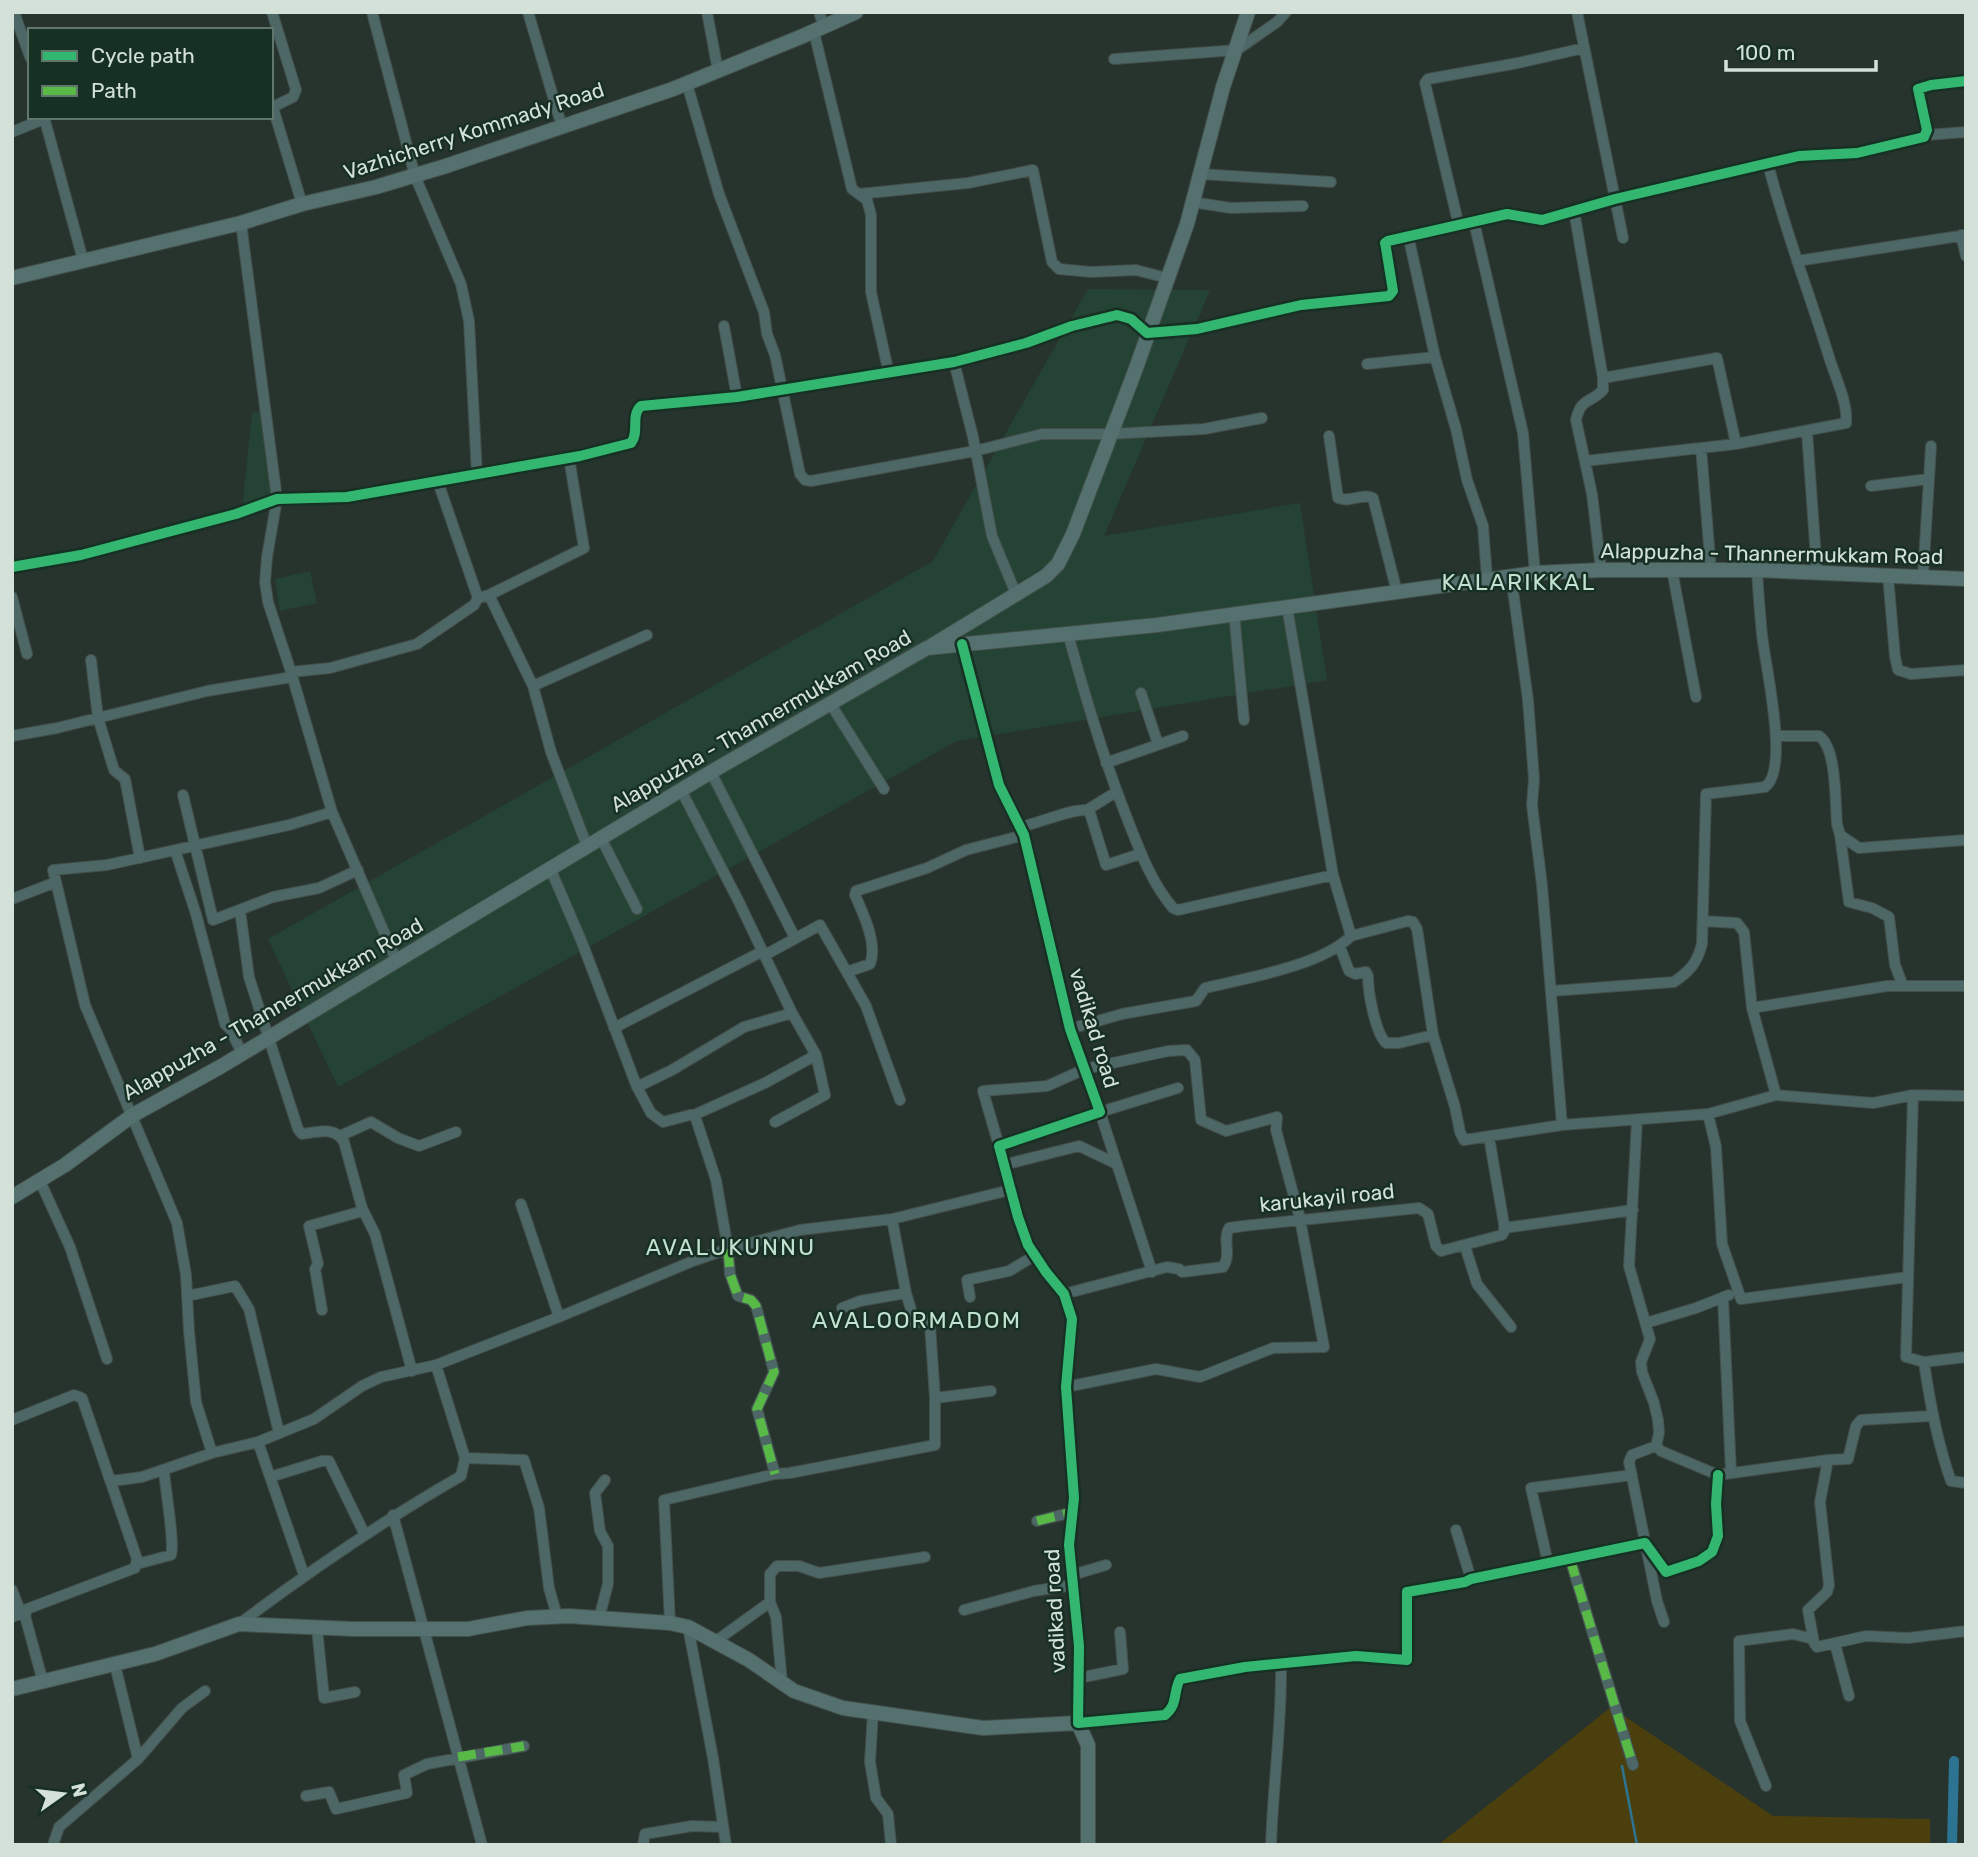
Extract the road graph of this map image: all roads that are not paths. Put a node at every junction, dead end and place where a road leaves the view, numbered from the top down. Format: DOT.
graph roads {
  1 [pos="14,12"];
  2 [pos="272,12"];
  3 [pos="372,12"];
  4 [pos="528,12"];
  5 [pos="706,12"];
  6 [pos="819,12"];
  7 [pos="856,12"];
  8 [pos="1248,12"];
  9 [pos="1286,12"];
  10 [pos="1577,12"];
  11 [pos="819,29"];
  12 [pos="1584,48"];
  13 [pos="1237,50"];
  14 [pos="28,51"];
  15 [pos="1114,59"];
  16 [pos="718,71"];
  17 [pos="1966,81"];
  18 [pos="687,84"];
  19 [pos="42,119"];
  20 [pos="44,119"];
  21 [pos="562,127"];
  22 [pos="12,132"];
  23 [pos="1966,132"];
  24 [pos="1926,135"];
  25 [pos="1768,164"];
  26 [pos="1200,174"];
  27 [pos="415,176"];
  28 [pos="1331,182"];
  29 [pos="859,194"];
  30 [pos="1615,199"];
  31 [pos="1192,202"];
  32 [pos="302,204"];
  33 [pos="1303,206"];
  34 [pos="1574,211"];
  35 [pos="1474,222"];
  36 [pos="241,223"];
  37 [pos="1460,226"];
  38 [pos="1408,235"];
  39 [pos="1963,235"];
  40 [pos="1623,238"];
  41 [pos="1966,256"];
  42 [pos="83,260"];
  43 [pos="1797,261"];
  44 [pos="12,278"];
  45 [pos="1167,278"];
  46 [pos="724,326"];
  47 [pos="1147,333"];
  48 [pos="1435,357"];
  49 [pos="954,362"];
  50 [pos="1367,364"];
  51 [pos="889,374"];
  52 [pos="1603,378"];
  53 [pos="783,391"];
  54 [pos="737,397"];
  55 [pos="1262,418"];
  56 [pos="1807,432"];
  57 [pos="1110,434"];
  58 [pos="1329,436"];
  59 [pos="1736,443"];
  60 [pos="1931,446"];
  61 [pos="1701,448"];
  62 [pos="975,450"];
  63 [pos="569,458"];
  64 [pos="1585,461"];
  65 [pos="477,475"];
  66 [pos="1929,479"];
  67 [pos="438,482"];
  68 [pos="1871,486"];
  69 [pos="277,499"];
  70 [pos="12,567"];
  71 [pos="1601,570"];
  72 [pos="1672,570"];
  73 [pos="1710,570"];
  74 [pos="1756,570"];
  75 [pos="1816,572"];
  76 [pos="1535,573"];
  77 [pos="1888,575"];
  78 [pos="1511,576"];
  79 [pos="1923,577"];
  80 [pos="1487,578"];
  81 [pos="1966,579"];
  82 [pos="1397,592"];
  83 [pos="1016,594"];
  84 [pos="483,596"];
  85 [pos="12,597"];
  86 [pos="1287,607"];
  87 [pos="1234,612"];
  88 [pos="1069,634"];
  89 [pos="647,635"];
  90 [pos="962,644"];
  91 [pos="927,648"];
  92 [pos="27,654"];
  93 [pos="91,660"];
  94 [pos="1966,670"];
  95 [pos="292,674"];
  96 [pos="533,686"];
  97 [pos="1141,693"];
  98 [pos="1696,697"];
  99 [pos="830,703"];
  100 [pos="98,718"];
  101 [pos="1244,720"];
  102 [pos="12,736"];
  103 [pos="1183,736"];
  104 [pos="1777,736"];
  105 [pos="1158,744"];
  106 [pos="1106,763"];
  107 [pos="710,772"];
  108 [pos="884,789"];
  109 [pos="681,790"];
  110 [pos="1116,792"];
  111 [pos="184,795"];
  112 [pos="1087,810"];
  113 [pos="332,812"];
  114 [pos="1022,831"];
  115 [pos="1840,835"];
  116 [pos="601,838"];
  117 [pos="1966,840"];
  118 [pos="194,845"];
  119 [pos="587,846"];
  120 [pos="175,850"];
  121 [pos="1140,854"];
  122 [pos="140,858"];
  123 [pos="550,868"];
  124 [pos="358,870"];
  125 [pos="1333,875"];
  126 [pos="56,883"];
  127 [pos="12,899"];
  128 [pos="637,909"];
  129 [pos="240,910"];
  130 [pos="1703,920"];
  131 [pos="1350,936"];
  132 [pos="796,938"];
  133 [pos="1340,947"];
  134 [pos="764,953"];
  135 [pos="397,962"];
  136 [pos="847,972"];
  137 [pos="1903,986"];
  138 [pos="1966,986"];
  139 [pos="1552,991"];
  140 [pos="1752,1008"];
  141 [pos="792,1013"];
  142 [pos="614,1028"];
  143 [pos="1070,1029"];
  144 [pos="1433,1035"];
  145 [pos="269,1036"];
  146 [pos="242,1054"];
  147 [pos="816,1055"];
  148 [pos="1085,1069"];
  149 [pos="637,1087"];
  150 [pos="1178,1088"];
  151 [pos="1776,1095"];
  152 [pos="1913,1095"];
  153 [pos="1966,1097"];
  154 [pos="900,1100"];
  155 [pos="1100,1112"];
  156 [pos="1708,1114"];
  157 [pos="132,1115"];
  158 [pos="694,1115"];
  159 [pos="1637,1120"];
  160 [pos="775,1122"];
  161 [pos="1562,1125"];
  162 [pos="456,1132"];
  163 [pos="340,1136"];
  164 [pos="1489,1136"];
  165 [pos="999,1146"];
  166 [pos="1117,1164"];
  167 [pos="1003,1165"];
  168 [pos="40,1181"];
  169 [pos="1010,1190"];
  170 [pos="12,1197"];
  171 [pos="521,1204"];
  172 [pos="1633,1210"];
  173 [pos="363,1211"];
  174 [pos="892,1219"];
  175 [pos="1300,1220"];
  176 [pos="1504,1228"];
  177 [pos="1465,1246"];
  178 [pos="729,1249"];
  179 [pos="1034,1256"];
  180 [pos="1152,1272"];
  181 [pos="1908,1277"];
  182 [pos="1738,1291"];
  183 [pos="906,1293"];
  184 [pos="1064,1294"];
  185 [pos="187,1296"];
  186 [pos="970,1297"];
  187 [pos="1723,1297"];
  188 [pos="842,1308"];
  189 [pos="321,1310"];
  190 [pos="559,1317"];
  191 [pos="1646,1323"];
  192 [pos="1511,1327"];
  193 [pos="1966,1357"];
  194 [pos="107,1359"];
  195 [pos="1924,1362"];
  196 [pos="436,1365"];
  197 [pos="412,1371"];
  198 [pos="1066,1387"];
  199 [pos="991,1391"];
  200 [pos="935,1398"];
  201 [pos="1931,1416"];
  202 [pos="12,1420"];
  203 [pos="279,1433"];
  204 [pos="258,1442"];
  205 [pos="1656,1446"];
  206 [pos="212,1453"];
  207 [pos="465,1458"];
  208 [pos="1828,1460"];
  209 [pos="164,1470"];
  210 [pos="1731,1473"];
  211 [pos="775,1474"];
  212 [pos="1632,1475"];
  213 [pos="1718,1475"];
  214 [pos="270,1477"];
  215 [pos="605,1480"];
  216 [pos="112,1481"];
  217 [pos="1966,1483"];
  218 [pos="1073,1512"];
  219 [pos="393,1515"];
  220 [pos="1037,1521"];
  221 [pos="1456,1530"];
  222 [pos="365,1535"];
  223 [pos="1645,1543"];
  224 [pos="925,1557"];
  225 [pos="1570,1559"];
  226 [pos="1548,1563"];
  227 [pos="137,1564"];
  228 [pos="1106,1565"];
  229 [pos="304,1575"];
  230 [pos="1471,1578"];
  231 [pos="1073,1580"];
  232 [pos="12,1590"];
  233 [pos="770,1602"];
  234 [pos="964,1609"];
  235 [pos="25,1612"];
  236 [pos="557,1616"];
  237 [pos="12,1617"];
  238 [pos="599,1618"];
  239 [pos="1664,1622"];
  240 [pos="670,1623"];
  241 [pos="239,1624"];
  242 [pos="688,1627"];
  243 [pos="317,1628"];
  244 [pos="424,1629"];
  245 [pos="1966,1631"];
  246 [pos="1121,1632"];
  247 [pos="1813,1639"];
  248 [pos="716,1642"];
  249 [pos="1835,1644"];
  250 [pos="1281,1663"];
  251 [pos="115,1665"];
  252 [pos="1079,1678"];
  253 [pos="43,1682"];
  254 [pos="782,1683"];
  255 [pos="12,1689"];
  256 [pos="205,1691"];
  257 [pos="355,1692"];
  258 [pos="1849,1696"];
  259 [pos="873,1712"];
  260 [pos="1078,1723"];
  261 [pos="524,1746"];
  262 [pos="458,1757"];
  263 [pos="138,1759"];
  264 [pos="1633,1765"];
  265 [pos="1766,1786"];
  266 [pos="306,1796"];
  267 [pos="723,1827"];
  268 [pos="53,1845"];
  269 [pos="482,1845"];
  270 [pos="643,1845"];
  271 [pos="726,1845"];
  272 [pos="891,1845"];
  273 [pos="1088,1845"];
  274 [pos="1271,1845"];
  1 -- 14 [label="street"];
  2 -- 32 [label="street"];
  3 -- 27 [label="street"];
  4 -- 21 [label="street"];
  5 -- 16 [label="street"];
  6 -- 11 [label="street"];
  7 -- 11 [label="main road, Vazhicherry Kommady Road"];
  8 -- 13 [label="main road"];
  9 -- 13 [label="street"];
  10 -- 12 [label="street"];
  11 -- 16 [label="main road, Vazhicherry Kommady Road"];
  11 -- 29 [label="street"];
  12 -- 30 [label="street"];
  12 -- 37 [label="street"];
  13 -- 15 [label="street"];
  13 -- 26 [label="main road"];
  16 -- 18 [label="main road, Vazhicherry Kommady Road"];
  17 -- 24 [label="street"];
  18 -- 21 [label="main road, Vazhicherry Kommady Road"];
  18 -- 53 [label="street"];
  19 -- 22 [label="street"];
  20 -- 42 [label="street"];
  21 -- 27 [label="main road, Vazhicherry Kommady Road"];
  23 -- 24 [label="street"];
  24 -- 25 [label="street"];
  25 -- 30 [label="street"];
  25 -- 43 [label="street"];
  26 -- 28 [label="street"];
  26 -- 31 [label="main road"];
  27 -- 32 [label="main road, Vazhicherry Kommady Road"];
  27 -- 65 [label="street"];
  29 -- 45 [label="street"];
  29 -- 51 [label="street"];
  30 -- 34 [label="street"];
  30 -- 40 [label="street"];
  31 -- 33 [label="street"];
  31 -- 45 [label="main road"];
  32 -- 36 [label="main road, Vazhicherry Kommady Road"];
  34 -- 35 [label="street"];
  34 -- 52 [label="street"];
  35 -- 37 [label="street"];
  35 -- 76 [label="street"];
  36 -- 42 [label="main road, Vazhicherry Kommady Road"];
  36 -- 69 [label="street"];
  37 -- 38 [label="street"];
  38 -- 47 [label="street"];
  38 -- 48 [label="street"];
  39 -- 41 [label="street"];
  39 -- 43 [label="street"];
  42 -- 44 [label="main road, Vazhicherry Kommady Road"];
  43 -- 56 [label="street"];
  45 -- 47 [label="main road"];
  46 -- 54 [label="street"];
  47 -- 49 [label="street"];
  47 -- 57 [label="main road"];
  48 -- 50 [label="street"];
  48 -- 80 [label="street"];
  49 -- 51 [label="street"];
  49 -- 62 [label="street"];
  51 -- 53 [label="street"];
  52 -- 59 [label="street"];
  52 -- 64 [label="street"];
  53 -- 54 [label="street"];
  53 -- 62 [label="street"];
  54 -- 63 [label="street"];
  55 -- 57 [label="street"];
  56 -- 59 [label="street"];
  56 -- 75 [label="street"];
  57 -- 62 [label="street"];
  57 -- 83 [label="main road"];
  58 -- 82 [label="street"];
  59 -- 61 [label="street"];
  60 -- 66 [label="street"];
  61 -- 64 [label="street"];
  61 -- 73 [label="street"];
  62 -- 83 [label="street"];
  63 -- 65 [label="street"];
  63 -- 84 [label="street"];
  64 -- 71 [label="street"];
  65 -- 67 [label="street"];
  66 -- 68 [label="street"];
  66 -- 79 [label="street"];
  67 -- 69 [label="street"];
  67 -- 84 [label="street"];
  69 -- 70 [label="street"];
  69 -- 95 [label="street"];
  71 -- 72 [label="main road, Alappuzha - Thannermukkam Road"];
  71 -- 76 [label="main road, Alappuzha - Thannermukkam Road"];
  72 -- 73 [label="main road, Alappuzha - Thannermukkam Road"];
  72 -- 98 [label="street"];
  73 -- 74 [label="main road, Alappuzha - Thannermukkam Road"];
  74 -- 75 [label="main road, Alappuzha - Thannermukkam Road"];
  74 -- 104 [label="street"];
  75 -- 77 [label="main road, Alappuzha - Thannermukkam Road"];
  76 -- 78 [label="main road, Alappuzha - Thannermukkam Road"];
  77 -- 79 [label="main road, Alappuzha - Thannermukkam Road"];
  77 -- 94 [label="street"];
  78 -- 80 [label="main road, Alappuzha - Thannermukkam Road"];
  78 -- 139 [label="street"];
  79 -- 81 [label="main road, Alappuzha - Thannermukkam Road"];
  80 -- 82 [label="main road, Alappuzha - Thannermukkam Road"];
  82 -- 86 [label="main road, Alappuzha - Thannermukkam Road"];
  83 -- 91 [label="main road"];
  84 -- 95 [label="street"];
  84 -- 96 [label="street"];
  85 -- 92 [label="street"];
  86 -- 87 [label="main road, Alappuzha - Thannermukkam Road"];
  86 -- 125 [label="street"];
  87 -- 88 [label="main road, Alappuzha - Thannermukkam Road"];
  87 -- 101 [label="street"];
  88 -- 90 [label="main road, Alappuzha - Thannermukkam Road"];
  88 -- 106 [label="street"];
  89 -- 96 [label="street"];
  90 -- 91 [label="main road, Alappuzha - Thannermukkam Road"];
  90 -- 114 [label="street, vadikad road"];
  91 -- 99 [label="main road, Alappuzha - Thannermukkam Road"];
  93 -- 100 [label="street"];
  95 -- 100 [label="street"];
  95 -- 113 [label="street"];
  96 -- 119 [label="street"];
  97 -- 105 [label="street"];
  99 -- 107 [label="main road, Alappuzha - Thannermukkam Road"];
  99 -- 108 [label="street"];
  100 -- 102 [label="street"];
  100 -- 122 [label="street"];
  103 -- 105 [label="street"];
  104 -- 115 [label="street"];
  104 -- 130 [label="street"];
  105 -- 106 [label="street"];
  106 -- 110 [label="street"];
  107 -- 109 [label="main road, Alappuzha - Thannermukkam Road"];
  107 -- 132 [label="street"];
  109 -- 116 [label="main road, Alappuzha - Thannermukkam Road"];
  109 -- 134 [label="street"];
  110 -- 112 [label="street"];
  110 -- 121 [label="street"];
  111 -- 118 [label="street"];
  112 -- 114 [label="street"];
  112 -- 121 [label="street"];
  113 -- 118 [label="street"];
  113 -- 124 [label="street"];
  114 -- 136 [label="street"];
  114 -- 143 [label="street, vadikad road"];
  115 -- 117 [label="street"];
  115 -- 137 [label="street"];
  116 -- 119 [label="main road, Alappuzha - Thannermukkam Road"];
  116 -- 128 [label="street"];
  118 -- 120 [label="street"];
  118 -- 129 [label="street"];
  119 -- 123 [label="main road, Alappuzha - Thannermukkam Road"];
  120 -- 122 [label="street"];
  120 -- 146 [label="street"];
  121 -- 125 [label="street"];
  122 -- 126 [label="street"];
  123 -- 135 [label="main road, Alappuzha - Thannermukkam Road"];
  123 -- 142 [label="street"];
  124 -- 129 [label="street"];
  124 -- 135 [label="street"];
  125 -- 131 [label="street"];
  126 -- 127 [label="street"];
  126 -- 157 [label="street"];
  129 -- 145 [label="street"];
  130 -- 139 [label="street"];
  130 -- 140 [label="street"];
  131 -- 133 [label="street"];
  131 -- 144 [label="street"];
  132 -- 134 [label="street"];
  132 -- 136 [label="street"];
  133 -- 143 [label="street"];
  133 -- 144 [label="street"];
  134 -- 141 [label="street"];
  134 -- 142 [label="street"];
  135 -- 145 [label="main road, Alappuzha - Thannermukkam Road"];
  136 -- 154 [label="street"];
  137 -- 138 [label="street"];
  137 -- 140 [label="street"];
  139 -- 161 [label="street"];
  140 -- 151 [label="street"];
  141 -- 147 [label="street"];
  141 -- 149 [label="street"];
  142 -- 149 [label="street"];
  143 -- 148 [label="street, vadikad road"];
  144 -- 164 [label="street"];
  145 -- 146 [label="main road, Alappuzha - Thannermukkam Road"];
  145 -- 163 [label="street"];
  146 -- 157 [label="main road, Alappuzha - Thannermukkam Road"];
  147 -- 158 [label="street"];
  147 -- 160 [label="street"];
  148 -- 155 [label="street, vadikad road"];
  148 -- 165 [label="street"];
  148 -- 175 [label="street"];
  149 -- 158 [label="street"];
  150 -- 155 [label="street"];
  151 -- 152 [label="street"];
  151 -- 156 [label="street"];
  152 -- 153 [label="street"];
  152 -- 181 [label="street"];
  155 -- 165 [label="street, vadikad road"];
  155 -- 166 [label="street"];
  156 -- 159 [label="street"];
  156 -- 182 [label="street"];
  157 -- 168 [label="main road, Alappuzha - Thannermukkam Road"];
  157 -- 185 [label="street"];
  158 -- 178 [label="street"];
  159 -- 161 [label="street"];
  159 -- 172 [label="street"];
  161 -- 164 [label="street"];
  162 -- 163 [label="street"];
  163 -- 173 [label="street"];
  164 -- 176 [label="street"];
  165 -- 167 [label="street, vadikad road"];
  166 -- 167 [label="street"];
  166 -- 180 [label="street"];
  167 -- 169 [label="street, vadikad road"];
  168 -- 170 [label="main road, Alappuzha - Thannermukkam Road"];
  168 -- 194 [label="street"];
  169 -- 174 [label="street"];
  169 -- 179 [label="street, vadikad road"];
  171 -- 190 [label="street"];
  172 -- 176 [label="street"];
  172 -- 191 [label="street"];
  173 -- 189 [label="street"];
  173 -- 197 [label="street"];
  174 -- 178 [label="street"];
  174 -- 183 [label="street"];
  175 -- 177 [label="street, karukayil road"];
  175 -- 180 [label="street, karukayil road"];
  175 -- 198 [label="street"];
  176 -- 177 [label="street, karukayil road"];
  177 -- 192 [label="street"];
  178 -- 190 [label="street"];
  178 -- 211 [label="street"];
  179 -- 184 [label="street, vadikad road"];
  179 -- 186 [label="street"];
  180 -- 184 [label="street, karukayil road"];
  181 -- 182 [label="street"];
  181 -- 195 [label="street"];
  182 -- 187 [label="street"];
  183 -- 188 [label="street"];
  183 -- 200 [label="street"];
  184 -- 198 [label="street, vadikad road"];
  185 -- 203 [label="street"];
  185 -- 206 [label="street"];
  187 -- 191 [label="street"];
  187 -- 210 [label="street"];
  190 -- 196 [label="street"];
  191 -- 205 [label="street"];
  193 -- 195 [label="street"];
  195 -- 201 [label="street"];
  196 -- 197 [label="street"];
  196 -- 207 [label="street"];
  197 -- 203 [label="street"];
  198 -- 218 [label="street, vadikad road"];
  199 -- 200 [label="street"];
  200 -- 211 [label="street"];
  201 -- 208 [label="street"];
  201 -- 217 [label="street"];
  202 -- 216 [label="street"];
  203 -- 204 [label="street"];
  204 -- 206 [label="street"];
  204 -- 214 [label="street"];
  205 -- 212 [label="street"];
  205 -- 213 [label="street"];
  206 -- 209 [label="street"];
  207 -- 219 [label="street"];
  207 -- 236 [label="street"];
  208 -- 210 [label="street"];
  208 -- 247 [label="street"];
  209 -- 216 [label="street"];
  209 -- 227 [label="street"];
  210 -- 213 [label="street"];
  211 -- 240 [label="street"];
  212 -- 223 [label="street"];
  212 -- 226 [label="street"];
  213 -- 223 [label="street"];
  214 -- 222 [label="street"];
  214 -- 229 [label="street"];
  215 -- 238 [label="street"];
  216 -- 227 [label="street"];
  218 -- 220 [label="street"];
  218 -- 231 [label="street, vadikad road"];
  219 -- 222 [label="street"];
  219 -- 244 [label="street"];
  221 -- 230 [label="street"];
  222 -- 229 [label="street"];
  223 -- 225 [label="street"];
  223 -- 239 [label="street"];
  224 -- 233 [label="street"];
  225 -- 226 [label="street"];
  225 -- 264 [label="street"];
  226 -- 230 [label="street"];
  227 -- 235 [label="street"];
  228 -- 231 [label="street"];
  229 -- 241 [label="street"];
  230 -- 250 [label="street"];
  231 -- 234 [label="street"];
  231 -- 252 [label="street, vadikad road"];
  232 -- 235 [label="street"];
  233 -- 248 [label="street"];
  233 -- 254 [label="street"];
  235 -- 237 [label="street"];
  235 -- 253 [label="street"];
  236 -- 238 [label="main road"];
  236 -- 244 [label="main road"];
  238 -- 240 [label="main road"];
  240 -- 242 [label="main road"];
  241 -- 243 [label="main road"];
  241 -- 251 [label="main road"];
  242 -- 248 [label="main road"];
  242 -- 267 [label="street"];
  243 -- 244 [label="main road"];
  243 -- 257 [label="street"];
  244 -- 262 [label="street"];
  245 -- 249 [label="street"];
  246 -- 252 [label="street"];
  247 -- 249 [label="street"];
  247 -- 265 [label="street"];
  248 -- 254 [label="main road"];
  249 -- 258 [label="street"];
  250 -- 260 [label="street"];
  250 -- 274 [label="street"];
  251 -- 253 [label="main road"];
  251 -- 263 [label="street"];
  252 -- 260 [label="street, vadikad road"];
  253 -- 255 [label="main road"];
  254 -- 259 [label="main road"];
  256 -- 263 [label="street"];
  259 -- 260 [label="main road"];
  259 -- 272 [label="street"];
  260 -- 273 [label="main road"];
  261 -- 262 [label="street"];
  262 -- 266 [label="street"];
  262 -- 269 [label="street"];
  263 -- 268 [label="street"];
  267 -- 270 [label="street"];
  267 -- 271 [label="street"];
}
